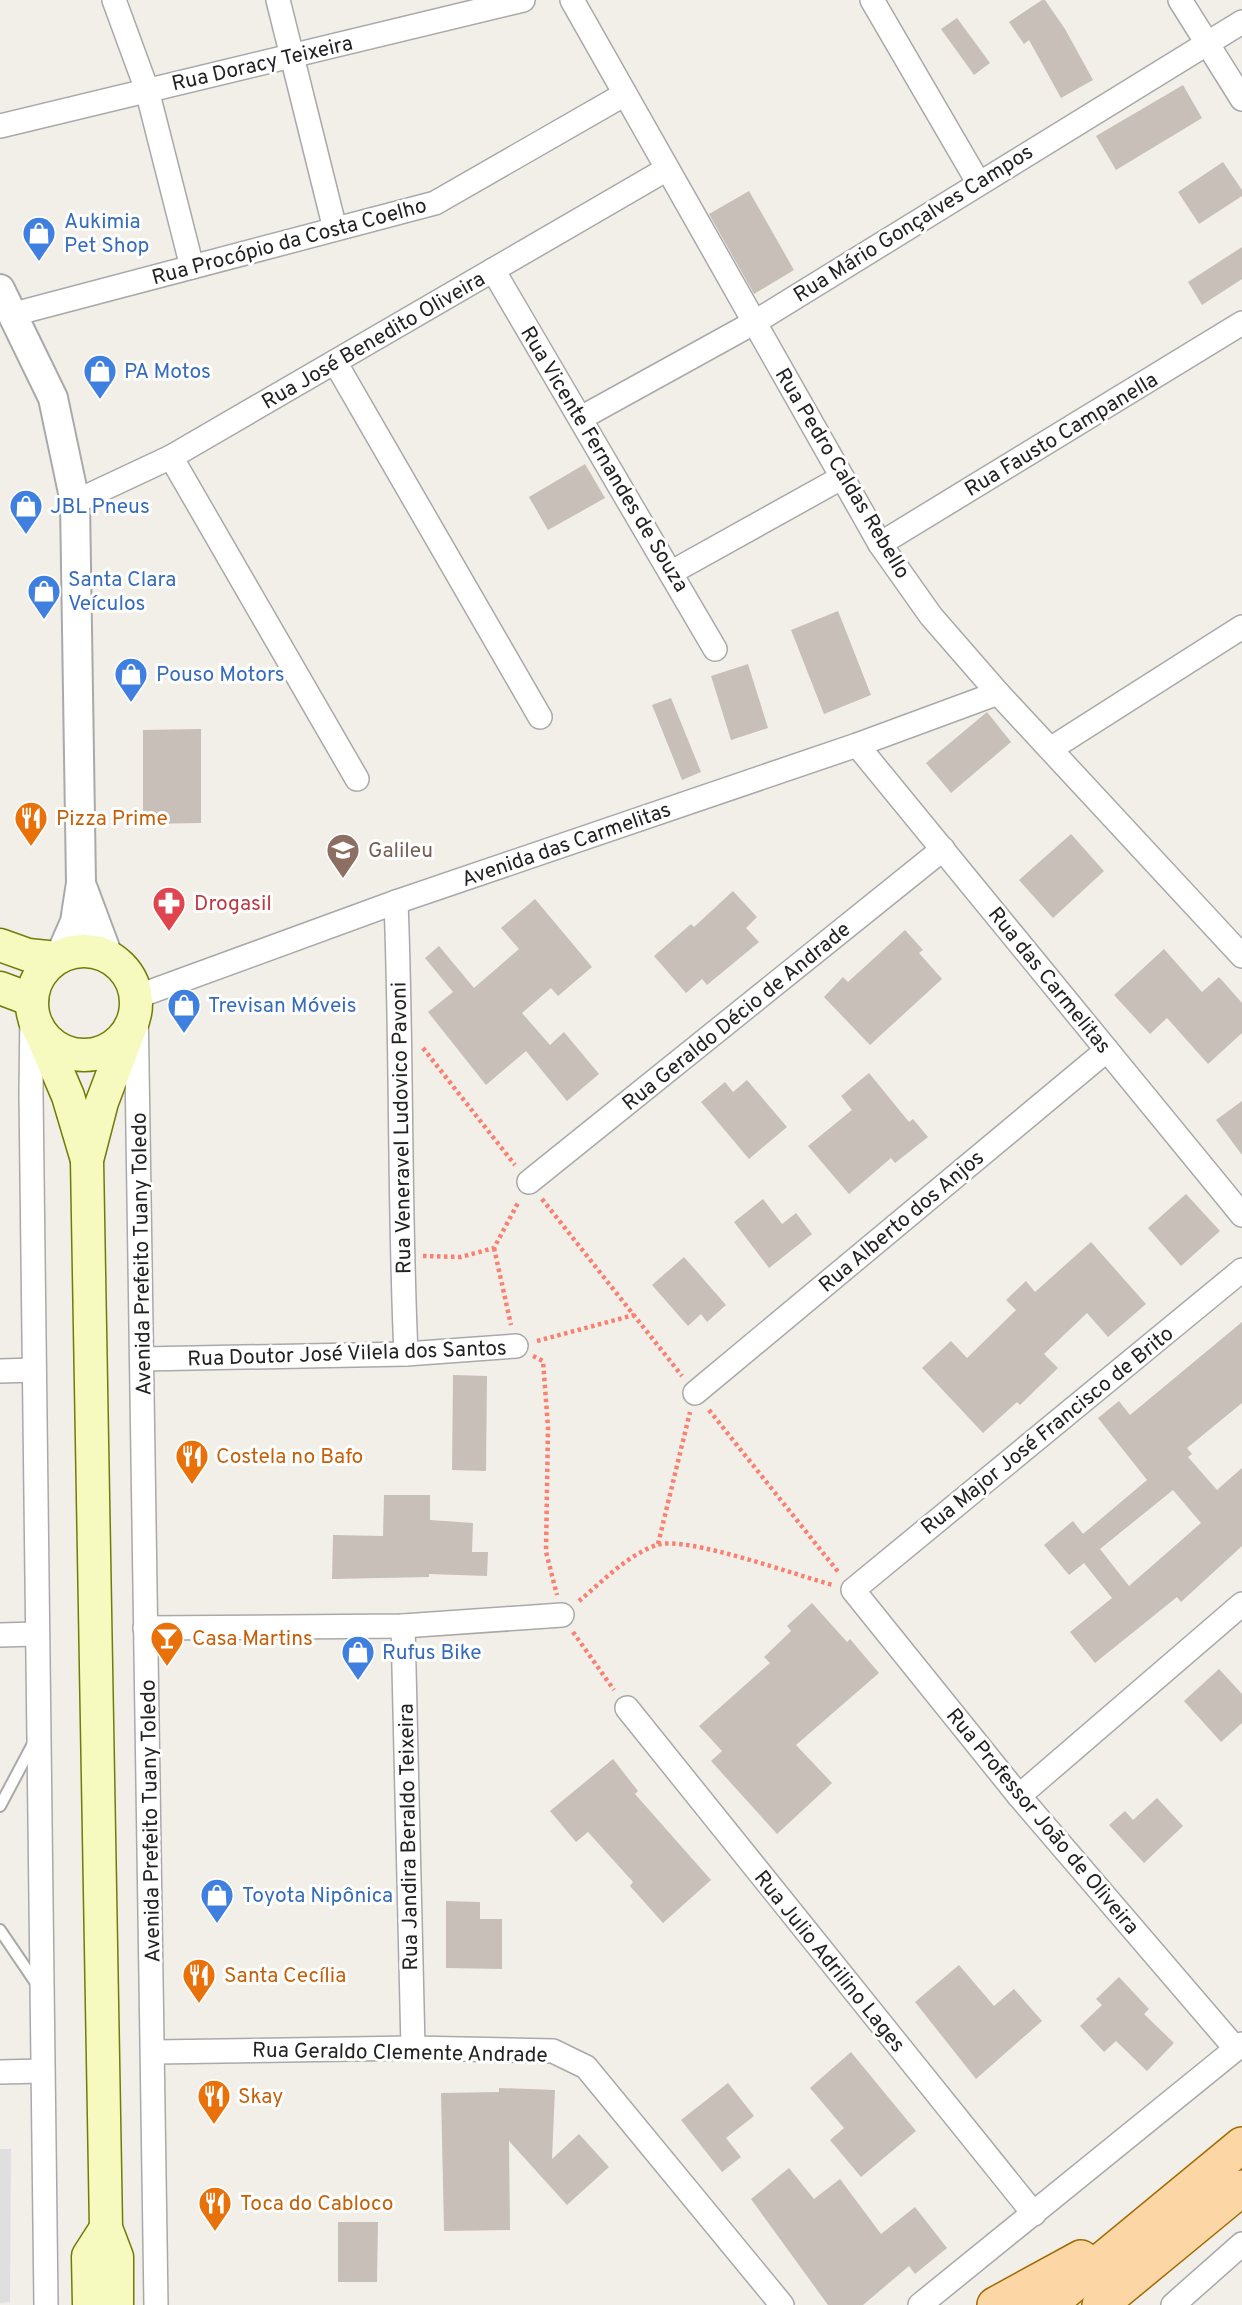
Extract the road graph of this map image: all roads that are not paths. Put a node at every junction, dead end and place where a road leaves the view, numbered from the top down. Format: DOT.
graph roads {
  1 [pos="114,0"];
  2 [pos="278,0"];
  3 [pos="523,0"];
  4 [pos="572,0"];
  5 [pos="872,0"];
  6 [pos="1180,0"];
  7 [pos="1242,22"];
  8 [pos="1208,43"];
  9 [pos="291,55"];
  10 [pos="147,90"];
  11 [pos="625,94"];
  12 [pos="1242,99"];
  13 [pos="0,125"];
  14 [pos="667,169"];
  15 [pos="978,182"];
  16 [pos="335,229"];
  17 [pos="192,267"];
  18 [pos="492,270"];
  19 [pos="0,289"];
  20 [pos="14,314"];
  21 [pos="755,322"];
  22 [pos="1242,323"];
  23 [pos="335,362"];
  24 [pos="581,418"];
  25 [pos="172,457"];
  26 [pos="841,478"];
  27 [pos="75,502"];
  28 [pos="880,544"];
  29 [pos="672,572"];
  30 [pos="1242,626"];
  31 [pos="716,649"];
  32 [pos="998,693"];
  33 [pos="540,717"];
  34 [pos="857,745"];
  35 [pos="1052,748"];
  36 [pos="357,779"];
  37 [pos="943,849"];
  38 [pos="81,883"];
  39 [pos="396,902"];
  40 [pos="1238,944"];
  41 [pos="0,945"];
  42 [pos="108,956"];
  43 [pos="59,957"];
  44 [pos="0,988"];
  45 [pos="134,1009"];
  46 [pos="34,1012"];
  47 [pos="1107,1050"];
  48 [pos="88,1160"];
  49 [pos="529,1182"];
  50 [pos="1242,1215"];
  51 [pos="1242,1270"];
  52 [pos="516,1346"];
  53 [pos="406,1354"];
  54 [pos="143,1359"];
  55 [pos="34,1370"];
  56 [pos="0,1371"];
  57 [pos="695,1392"];
  58 [pos="853,1590"];
  59 [pos="1242,1604"];
  60 [pos="562,1615"];
  61 [pos="403,1626"];
  62 [pos="145,1628"];
  63 [pos="37,1634"];
  64 [pos="0,1635"];
  65 [pos="627,1708"];
  66 [pos="38,1735"];
  67 [pos="1020,1796"];
  68 [pos="0,1806"];
  69 [pos="0,1930"];
  70 [pos="41,1991"];
  71 [pos="1239,2047"];
  72 [pos="413,2048"];
  73 [pos="155,2052"];
  74 [pos="42,2071"];
  75 [pos="0,2072"];
  76 [pos="1242,2145"];
  77 [pos="1242,2188"];
  78 [pos="1034,2214"];
  79 [pos="106,2228"];
  80 [pos="1165,2230"];
  81 [pos="1242,2244"];
  82 [pos="46,2305"];
  83 [pos="89,2305"];
  84 [pos="117,2305"];
  85 [pos="156,2305"];
  86 [pos="782,2305"];
  87 [pos="920,2305"];
  88 [pos="995,2305"];
  89 [pos="1048,2305"];
  90 [pos="1102,2305"];
  91 [pos="1173,2305"];
  1 -- 10 [label="street"];
  2 -- 9 [label="street"];
  3 -- 9 [label="street, Rua Doracy Teixeira"];
  4 -- 11 [label="street, Rua Pedro Caldas Rebello"];
  5 -- 15 [label="street"];
  6 -- 8 [label="street"];
  7 -- 8 [label="street, Rua Mário Gonçalves Campos"];
  8 -- 12 [label="street"];
  8 -- 15 [label="street, Rua Mário Gonçalves Campos"];
  9 -- 10 [label="street, Rua Doracy Teixeira"];
  9 -- 16 [label="street"];
  10 -- 13 [label="street, Rua Doracy Teixeira"];
  10 -- 17 [label="street"];
  11 -- 14 [label="street, Rua Pedro Caldas Rebello"];
  11 -- 16 [label="street, Rua Procópio da Costa Coelho"];
  14 -- 18 [label="street, Rua José Benedito Oliveira"];
  14 -- 21 [label="street, Rua Pedro Caldas Rebello"];
  15 -- 21 [label="street, Rua Mário Gonçalves Campos"];
  16 -- 17 [label="street, Rua Procópio da Costa Coelho"];
  17 -- 20 [label="street, Rua Procópio da Costa Coelho"];
  18 -- 23 [label="street, Rua José Benedito Oliveira"];
  18 -- 24 [label="street, Rua Vicente Fernandes de Souza"];
  19 -- 20 [label="street"];
  20 -- 27 [label="street"];
  21 -- 24 [label="street, Rua Mário Gonçalves Campos"];
  21 -- 26 [label="street, Rua Pedro Caldas Rebello"];
  22 -- 28 [label="street, Rua Fausto Campanella"];
  23 -- 25 [label="street, Rua José Benedito Oliveira"];
  23 -- 33 [label="street"];
  24 -- 29 [label="street, Rua Vicente Fernandes de Souza"];
  25 -- 27 [label="street, Rua José Benedito Oliveira"];
  25 -- 36 [label="street"];
  26 -- 28 [label="street, Rua Pedro Caldas Rebello"];
  26 -- 29 [label="street"];
  27 -- 38 [label="street"];
  28 -- 32 [label="street, Rua Pedro Caldas Rebello"];
  29 -- 31 [label="street, Rua Vicente Fernandes de Souza"];
  30 -- 35 [label="street"];
  32 -- 34 [label="street, Avenida das Carmelitas"];
  32 -- 35 [label="street, Rua Pedro Caldas Rebello"];
  34 -- 37 [label="street, Rua das Carmelitas"];
  34 -- 39 [label="street, Avenida das Carmelitas"];
  35 -- 40 [label="street, Rua Pedro Caldas Rebello"];
  37 -- 47 [label="street, Rua das Carmelitas"];
  37 -- 49 [label="street, Rua Geraldo Décio de Andrade"];
  38 -- 42 [label="street"];
  38 -- 43 [label="street"];
  39 -- 45 [label="street, Avenida das Carmelitas"];
  39 -- 53 [label="street, Rua Veneravel Ludovico Pavoni"];
  41 -- 43 [label="main road"];
  42 -- 43 [label="main road"];
  42 -- 45 [label="main road"];
  43 -- 46 [label="main road"];
  44 -- 46 [label="main road"];
  45 -- 46 [label="main road"];
  45 -- 48 [label="main road, Avenida Prefeito Tuany Toledo"];
  45 -- 54 [label="street, Avenida Prefeito Tuany Toledo"];
  46 -- 48 [label="main road, Avenida Prefeito Tuany Toledo"];
  46 -- 55 [label="street"];
  47 -- 50 [label="street, Rua das Carmelitas"];
  47 -- 57 [label="street, Rua Alberto dos Anjos"];
  48 -- 79 [label="main road, Avenida Prefeito Tuany Toledo"];
  51 -- 58 [label="street, Rua Major José Francisco de Brito"];
  52 -- 53 [label="street, Rua Doutor José Vilela dos Santos"];
  53 -- 54 [label="street, Rua Doutor José Vilela dos Santos"];
  54 -- 62 [label="street, Avenida Prefeito Tuany Toledo"];
  55 -- 56 [label="street"];
  55 -- 63 [label="street"];
  58 -- 67 [label="street, Rua Professor João de Oliveira"];
  59 -- 67 [label="street"];
  60 -- 61 [label="street"];
  61 -- 62 [label="street"];
  61 -- 72 [label="street, Rua Jandira Beraldo Teixeira"];
  62 -- 73 [label="street, Avenida Prefeito Tuany Toledo"];
  63 -- 64 [label="street"];
  63 -- 66 [label="street"];
  65 -- 78 [label="street, Rua Julio Adrilino Lages"];
  66 -- 68 [label="lane"];
  66 -- 70 [label="street"];
  67 -- 71 [label="street, Rua Professor João de Oliveira"];
  69 -- 70 [label="lane"];
  70 -- 74 [label="street"];
  71 -- 78 [label="street"];
  72 -- 73 [label="street, Rua Geraldo Clemente Andrade"];
  72 -- 86 [label="street, Rua Geraldo Clemente Andrade"];
  73 -- 85 [label="street, Avenida Prefeito Tuany Toledo"];
  74 -- 75 [label="street"];
  74 -- 82 [label="street"];
  76 -- 80 [label="main road"];
  77 -- 80 [label="main road"];
  78 -- 87 [label="street"];
  79 -- 83 [label="main road"];
  79 -- 84 [label="main road, Avenida Prefeito Tuany Toledo"];
  80 -- 88 [label="main road"];
  80 -- 89 [label="main road"];
  80 -- 90 [label="main road"];
  81 -- 91 [label="street"];
}
